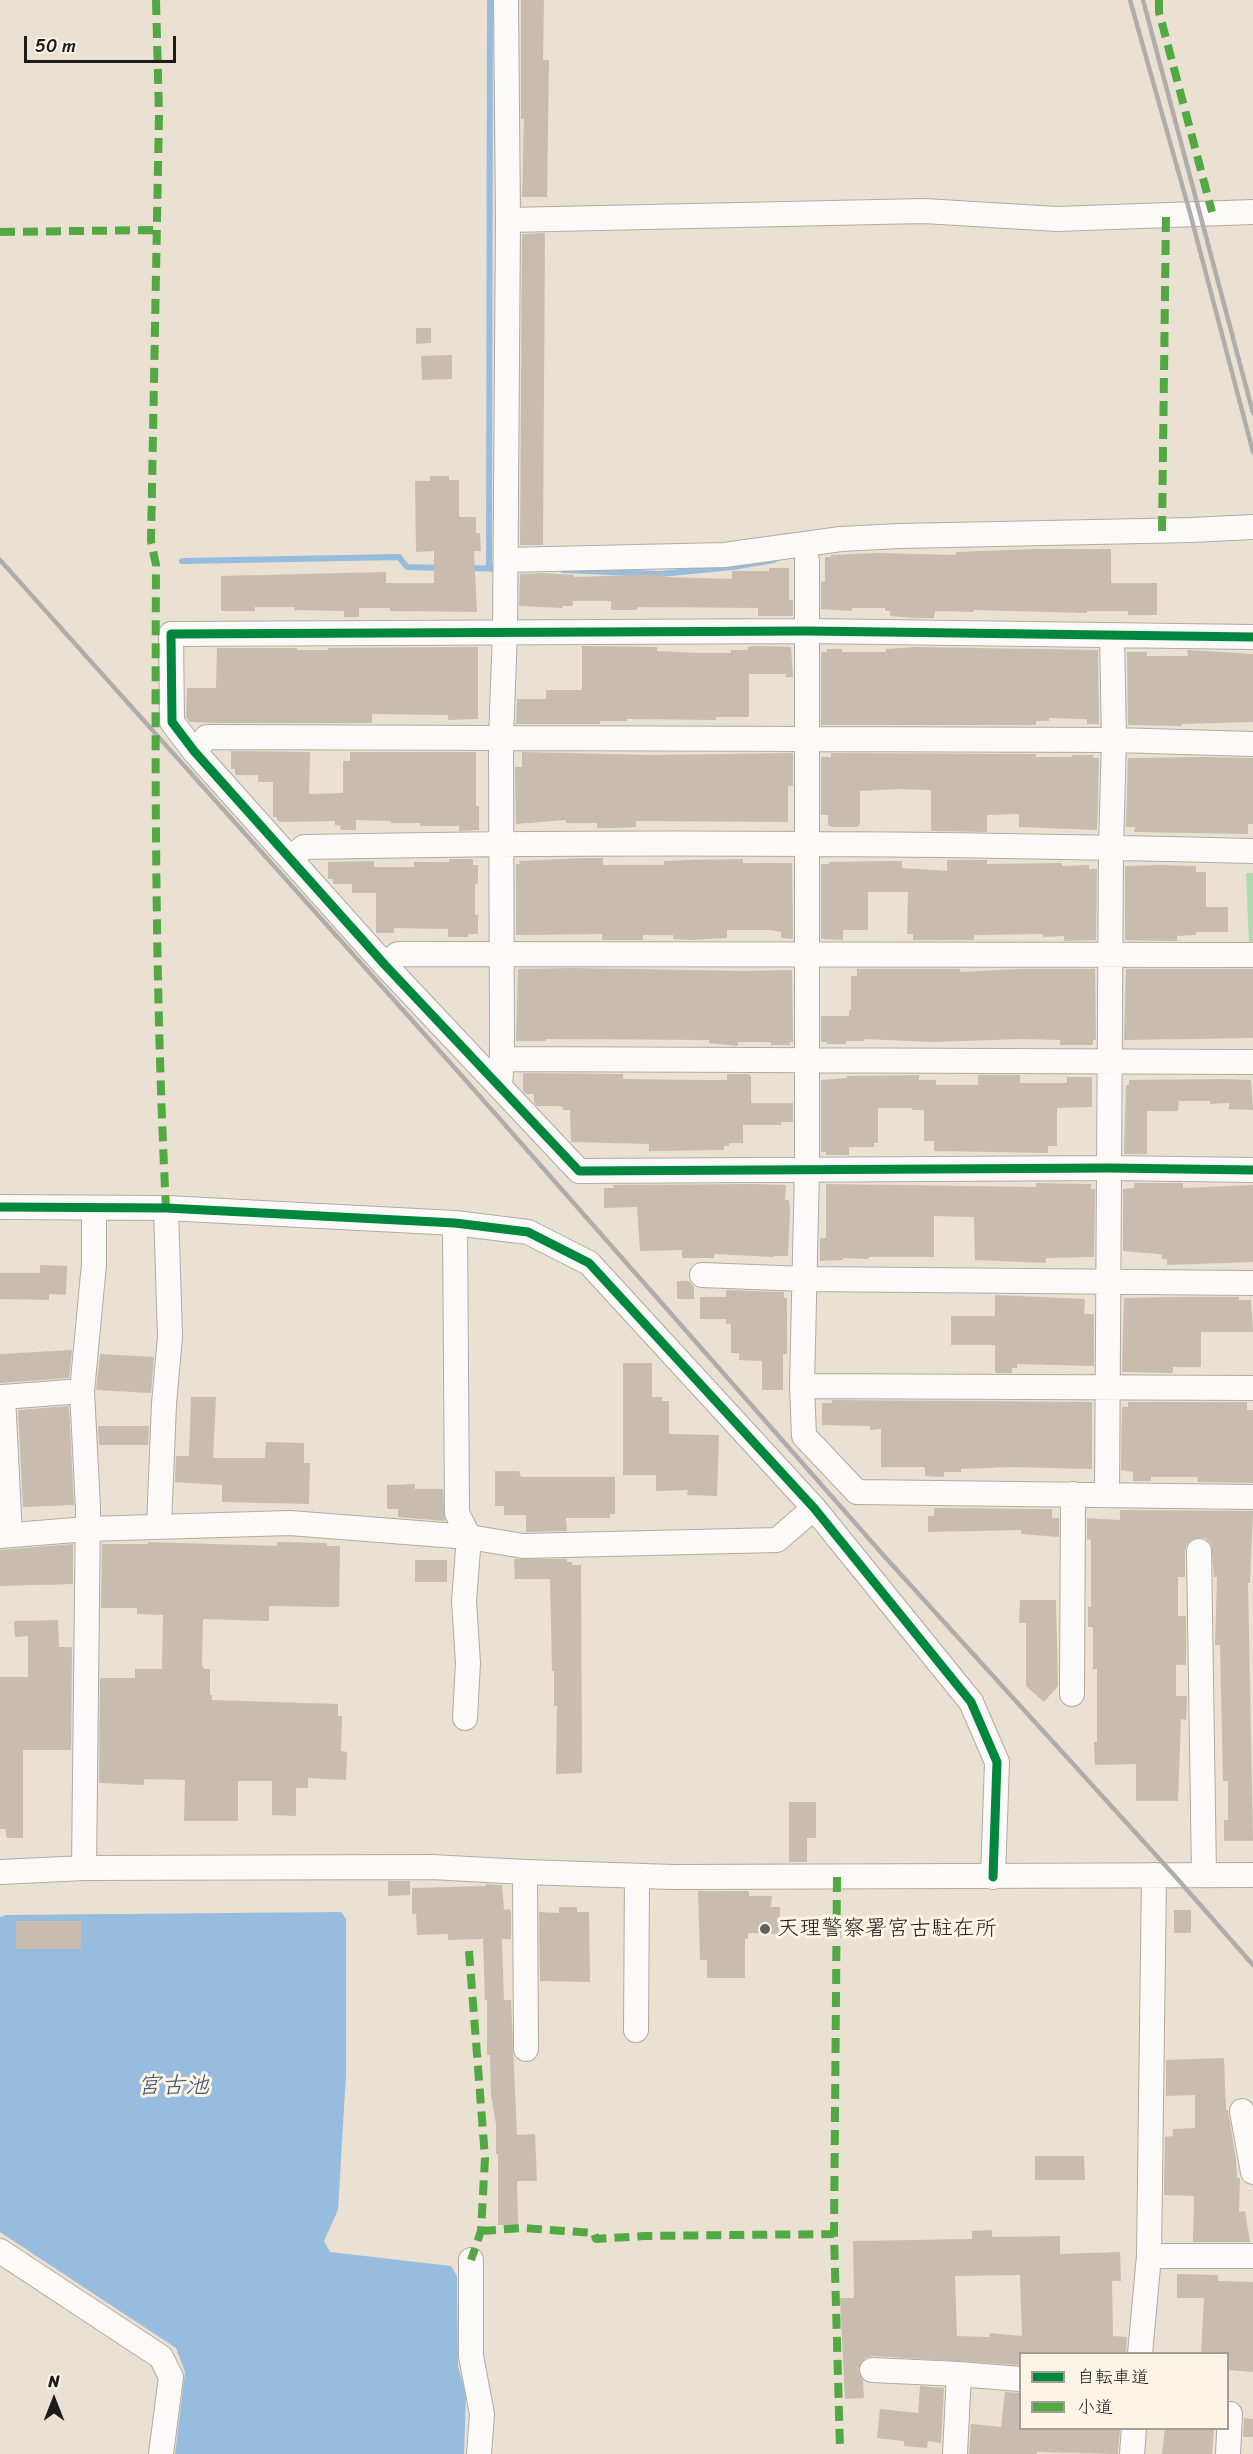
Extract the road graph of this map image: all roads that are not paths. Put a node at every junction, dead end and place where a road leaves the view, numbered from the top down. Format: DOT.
graph roads {
  1 [pos="506,0"];
  2 [pos="1253,212"];
  3 [pos="508,220"];
  4 [pos="1253,526"];
  5 [pos="506,560"];
  6 [pos="807,561"];
  7 [pos="505,632"];
  8 [pos="808,632"];
  9 [pos="1113,635"];
  10 [pos="1253,637"];
  11 [pos="501,738"];
  12 [pos="806,738"];
  13 [pos="1114,740"];
  14 [pos="1253,744"];
  15 [pos="194,751"];
  16 [pos="502,844"];
  17 [pos="805,844"];
  18 [pos="1111,847"];
  19 [pos="1253,851"];
  20 [pos="291,858"];
  21 [pos="500,953"];
  22 [pos="806,953"];
  23 [pos="1253,955"];
  24 [pos="1111,956"];
  25 [pos="385,965"];
  26 [pos="502,1059"];
  27 [pos="806,1062"];
  28 [pos="1110,1062"];
  29 [pos="1253,1062"];
  30 [pos="500,1085"];
  31 [pos="1110,1168"];
  32 [pos="807,1169"];
  33 [pos="1253,1170"];
  34 [pos="0,1207"];
  35 [pos="94,1208"];
  36 [pos="166,1208"];
  37 [pos="455,1223"];
  38 [pos="702,1275"];
  39 [pos="805,1279"];
  40 [pos="1107,1281"];
  41 [pos="1253,1283"];
  42 [pos="802,1386"];
  43 [pos="1107,1388"];
  44 [pos="1253,1388"];
  45 [pos="82,1391"];
  46 [pos="1073,1494"];
  47 [pos="1107,1495"];
  48 [pos="1253,1497"];
  49 [pos="814,1508"];
  50 [pos="159,1526"];
  51 [pos="87,1529"];
  52 [pos="5,1535"];
  53 [pos="469,1537"];
  54 [pos="1199,1551"];
  55 [pos="1072,1694"];
  56 [pos="465,1718"];
  57 [pos="84,1868"];
  58 [pos="0,1872"];
  59 [pos="525,1872"];
  60 [pos="1154,1875"];
  61 [pos="1204,1875"];
  62 [pos="1253,1875"];
  63 [pos="637,1876"];
  64 [pos="993,1877"];
  65 [pos="636,2030"];
  66 [pos="526,2049"];
  67 [pos="1242,2110"];
  68 [pos="1253,2172"];
  69 [pos="0,2251"];
  70 [pos="1149,2256"];
  71 [pos="1253,2256"];
  72 [pos="471,2260"];
  73 [pos="1140,2352"];
  74 [pos="872,2370"];
  75 [pos="959,2374"];
  76 [pos="1019,2379"];
  77 [pos="1230,2414"];
  78 [pos="1134,2430"];
  79 [pos="161,2454"];
  80 [pos="479,2454"];
  81 [pos="955,2454"];
  82 [pos="1132,2454"];
  83 [pos="1228,2454"];
  1 -- 3 [label="street"];
  2 -- 3 [label="street"];
  3 -- 5 [label="street"];
  4 -- 5 [label="street"];
  5 -- 7 [label="street"];
  6 -- 8 [label="street"];
  7 -- 8 [label="street"];
  7 -- 11 [label="street"];
  7 -- 15 [label="street"];
  8 -- 9 [label="street"];
  8 -- 12 [label="street"];
  9 -- 10 [label="street"];
  9 -- 13 [label="street"];
  11 -- 12 [label="street"];
  11 -- 15 [label="street"];
  11 -- 16 [label="street"];
  12 -- 13 [label="street"];
  12 -- 17 [label="street"];
  13 -- 14 [label="street"];
  13 -- 18 [label="street"];
  15 -- 20 [label="street"];
  16 -- 17 [label="street"];
  16 -- 20 [label="street"];
  16 -- 21 [label="street"];
  17 -- 18 [label="street"];
  17 -- 22 [label="street"];
  18 -- 19 [label="street"];
  18 -- 24 [label="street"];
  20 -- 25 [label="street"];
  21 -- 22 [label="street"];
  21 -- 25 [label="street"];
  21 -- 26 [label="street"];
  22 -- 24 [label="street"];
  22 -- 27 [label="street"];
  23 -- 24 [label="street"];
  24 -- 28 [label="street"];
  25 -- 30 [label="street"];
  26 -- 27 [label="street"];
  26 -- 30 [label="street"];
  27 -- 28 [label="street"];
  27 -- 32 [label="street"];
  28 -- 29 [label="street"];
  28 -- 31 [label="street"];
  30 -- 32 [label="street"];
  31 -- 32 [label="street"];
  31 -- 33 [label="street"];
  31 -- 40 [label="street"];
  32 -- 39 [label="street"];
  34 -- 35 [label="street"];
  35 -- 36 [label="street"];
  35 -- 45 [label="street"];
  36 -- 37 [label="street"];
  36 -- 50 [label="street"];
  37 -- 49 [label="street"];
  37 -- 53 [label="street"];
  38 -- 39 [label="street"];
  39 -- 40 [label="street"];
  39 -- 42 [label="street"];
  40 -- 41 [label="street"];
  40 -- 43 [label="street"];
  42 -- 43 [label="street"];
  42 -- 46 [label="street"];
  43 -- 44 [label="street"];
  43 -- 47 [label="street"];
  45 -- 51 [label="street"];
  45 -- 52 [label="street"];
  46 -- 47 [label="street"];
  46 -- 55 [label="street"];
  47 -- 48 [label="street"];
  49 -- 53 [label="street"];
  49 -- 64 [label="street"];
  50 -- 51 [label="street"];
  50 -- 53 [label="street"];
  51 -- 52 [label="street"];
  51 -- 57 [label="street"];
  53 -- 56 [label="street"];
  54 -- 61 [label="street"];
  57 -- 58 [label="street"];
  57 -- 59 [label="street"];
  59 -- 63 [label="street"];
  59 -- 66 [label="street"];
  60 -- 61 [label="street"];
  60 -- 64 [label="street"];
  60 -- 70 [label="street"];
  61 -- 62 [label="street"];
  63 -- 64 [label="street"];
  63 -- 65 [label="street"];
  67 -- 68 [label="street"];
  69 -- 79 [label="street"];
  70 -- 71 [label="street"];
  70 -- 73 [label="street"];
  72 -- 80 [label="street"];
  74 -- 75 [label="street"];
  75 -- 76 [label="street"];
  75 -- 81 [label="street"];
  77 -- 83 [label="street"];
  78 -- 82 [label="street"];
}
